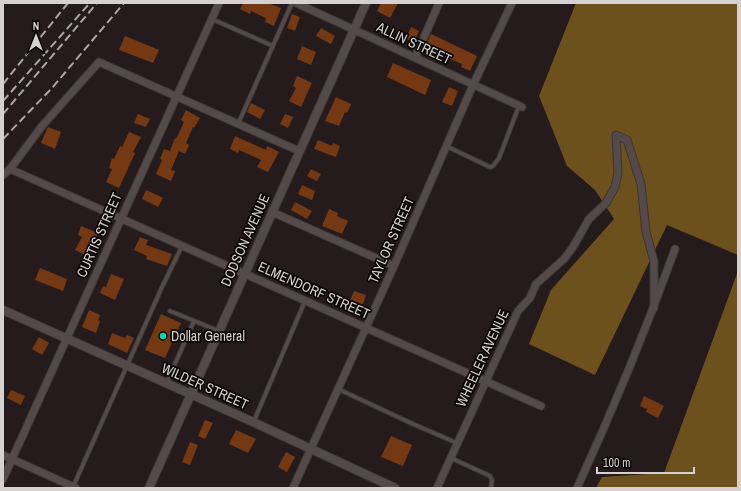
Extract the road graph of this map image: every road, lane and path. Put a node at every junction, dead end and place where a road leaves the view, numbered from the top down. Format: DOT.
graph roads {
  1 [pos="219,3"];
  2 [pos="292,3"];
  3 [pos="296,3"];
  4 [pos="366,3"];
  5 [pos="439,3"];
  6 [pos="512,3"];
  7 [pos="212,19"];
  8 [pos="353,30"];
  9 [pos="273,46"];
  10 [pos="415,58"];
  11 [pos="473,85"];
  12 [pos="176,96"];
  13 [pos="521,106"];
  14 [pos="238,124"];
  15 [pos="446,146"];
  16 [pos="299,151"];
  17 [pos="10,169"];
  18 [pos="3,175"];
  19 [pos="272,212"];
  20 [pos="121,218"];
  21 [pos="182,246"];
  22 [pos="675,249"];
  23 [pos="394,266"];
  24 [pos="244,273"];
  25 [pos="305,301"];
  26 [pos="654,308"];
  27 [pos="3,311"];
  28 [pos="170,311"];
  29 [pos="194,321"];
  30 [pos="366,328"];
  31 [pos="218,331"];
  32 [pos="66,338"];
  33 [pos="128,366"];
  34 [pos="485,381"];
  35 [pos="166,384"];
  36 [pos="338,389"];
  37 [pos="190,394"];
  38 [pos="541,406"];
  39 [pos="253,422"];
  40 [pos="457,444"];
  41 [pos="311,449"];
  42 [pos="3,455"];
  43 [pos="451,458"];
  44 [pos="12,459"];
  45 [pos="3,479"];
  46 [pos="74,488"];
  47 [pos="149,488"];
  48 [pos="293,488"];
  49 [pos="395,488"];
  50 [pos="437,488"];
  51 [pos="491,488"];
  52 [pos="577,488"];
  1 -- 7 [label="street, CURTIS STREET"];
  2 -- 9 [label="lane"];
  3 -- 8 [label="street, ALLIN STREET"];
  4 -- 8 [label="street, DODSON AVENUE"];
  5 -- 10 [label="street"];
  6 -- 11 [label="street, TAYLOR STREET"];
  7 -- 9 [label="lane"];
  7 -- 12 [label="street, CURTIS STREET"];
  8 -- 10 [label="street, ALLIN STREET"];
  8 -- 16 [label="street, DODSON AVENUE"];
  9 -- 14 [label="lane"];
  10 -- 11 [label="street, ALLIN STREET"];
  11 -- 13 [label="street, ALLIN STREET"];
  11 -- 15 [label="street, TAYLOR STREET"];
  12 -- 14 [label="street"];
  12 -- 17 [label="street"];
  12 -- 20 [label="street, CURTIS STREET"];
  13 -- 15 [label="lane"];
  14 -- 16 [label="street"];
  15 -- 23 [label="street, TAYLOR STREET"];
  16 -- 19 [label="street, DODSON AVENUE"];
  17 -- 18 [label="street"];
  17 -- 20 [label="street, ELMENDORF STREET"];
  19 -- 23 [label="street"];
  19 -- 24 [label="street, DODSON AVENUE"];
  20 -- 21 [label="street, ELMENDORF STREET"];
  20 -- 32 [label="street, CURTIS STREET"];
  21 -- 24 [label="street, ELMENDORF STREET"];
  21 -- 33 [label="lane"];
  22 -- 26 [label="street"];
  23 -- 30 [label="street, TAYLOR STREET"];
  24 -- 25 [label="street, ELMENDORF STREET"];
  24 -- 31 [label="street, DODSON AVENUE"];
  25 -- 30 [label="street, ELMENDORF STREET"];
  25 -- 39 [label="lane"];
  26 -- 34 [label="street, WHEELER AVENUE"];
  26 -- 52 [label="street"];
  27 -- 32 [label="street, WILDER STREET"];
  28 -- 29 [label="lane"];
  29 -- 31 [label="lane"];
  29 -- 35 [label="lane"];
  30 -- 34 [label="street, ELMENDORF STREET"];
  30 -- 36 [label="street, TAYLOR STREET"];
  31 -- 37 [label="street, DODSON AVENUE"];
  32 -- 33 [label="street, WILDER STREET"];
  32 -- 44 [label="street, CURTIS STREET"];
  33 -- 35 [label="street, WILDER STREET"];
  33 -- 46 [label="lane"];
  34 -- 38 [label="street, ELMENDORF STREET"];
  34 -- 40 [label="street, WHEELER AVENUE"];
  35 -- 37 [label="street, WILDER STREET"];
  36 -- 40 [label="lane"];
  36 -- 41 [label="street, TAYLOR STREET"];
  37 -- 39 [label="street, WILDER STREET"];
  37 -- 47 [label="street, DODSON AVENUE"];
  39 -- 41 [label="street, WILDER STREET"];
  40 -- 43 [label="street, WHEELER AVENUE"];
  41 -- 48 [label="street, TAYLOR STREET"];
  41 -- 49 [label="street, WILDER STREET"];
  42 -- 44 [label="street"];
  43 -- 50 [label="street, WHEELER AVENUE"];
  43 -- 51 [label="lane"];
  44 -- 45 [label="street, CURTIS STREET"];
  44 -- 46 [label="street"];
}
